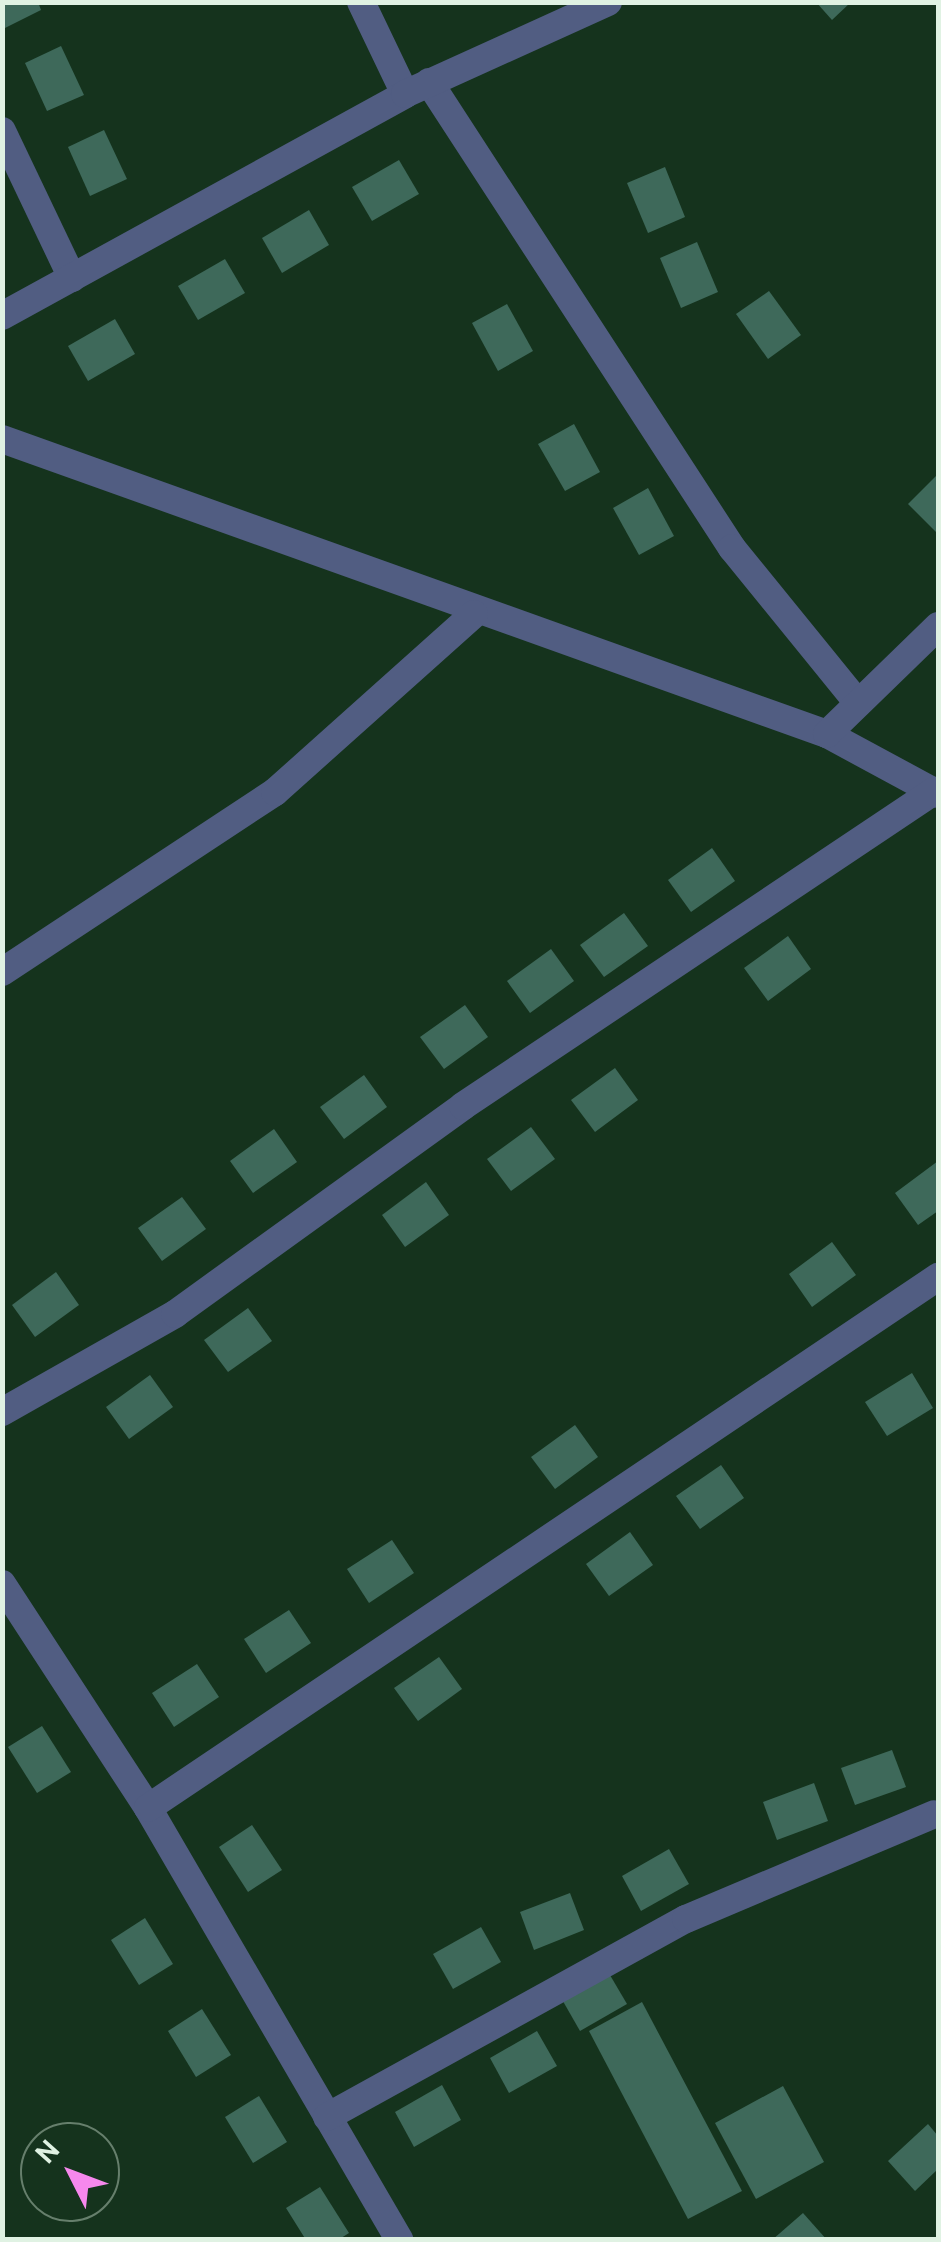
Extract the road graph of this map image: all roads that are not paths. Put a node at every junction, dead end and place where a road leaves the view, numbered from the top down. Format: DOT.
graph roads {
  1 [pos="361,2"];
  2 [pos="608,2"];
  3 [pos="417,88"];
  4 [pos="2,131"];
  5 [pos="72,278"];
  6 [pos="2,316"];
  7 [pos="2,439"];
  8 [pos="474,614"];
  9 [pos="938,626"];
  10 [pos="858,703"];
  11 [pos="827,734"];
  12 [pos="936,792"];
  13 [pos="2,972"];
  14 [pos="938,1277"];
  15 [pos="2,1412"];
  16 [pos="2,1584"];
  17 [pos="148,1808"];
  18 [pos="934,1814"];
  19 [pos="327,2117"];
  20 [pos="399,2240"];
  1 -- 3 [label="street"];
  2 -- 3 [label="street"];
  3 -- 5 [label="street"];
  3 -- 10 [label="street"];
  4 -- 5 [label="street"];
  5 -- 6 [label="street"];
  7 -- 8 [label="street"];
  8 -- 11 [label="street"];
  8 -- 13 [label="street"];
  9 -- 10 [label="street"];
  10 -- 11 [label="street"];
  11 -- 12 [label="street"];
  12 -- 15 [label="street"];
  14 -- 17 [label="street"];
  16 -- 17 [label="street"];
  17 -- 19 [label="street"];
  18 -- 19 [label="street"];
  19 -- 20 [label="street"];
}
